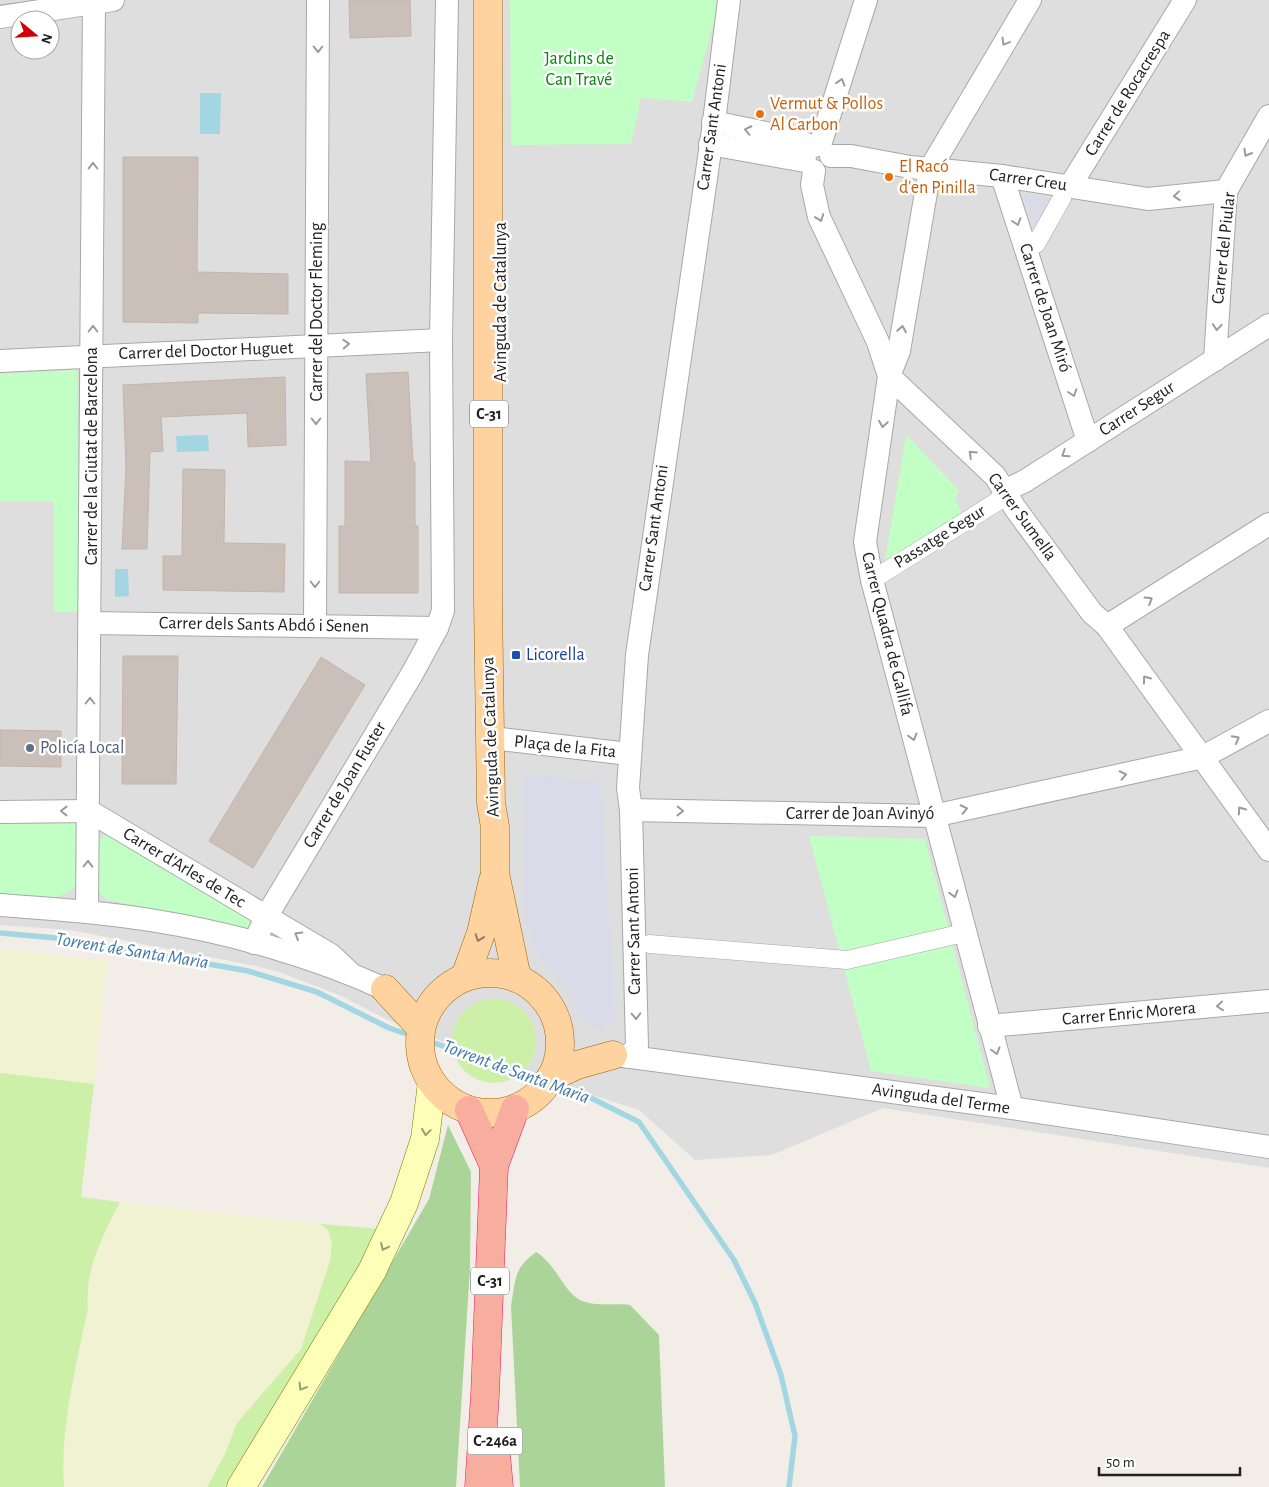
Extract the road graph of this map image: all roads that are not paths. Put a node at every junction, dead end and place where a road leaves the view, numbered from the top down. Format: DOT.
graph roads {
  1 [pos="318,0"];
  2 [pos="447,0"];
  3 [pos="488,0"];
  4 [pos="501,0"];
  5 [pos="729,0"];
  6 [pos="866,0"];
  7 [pos="1030,0"];
  8 [pos="1185,0"];
  9 [pos="100,1"];
  10 [pos="0,17"];
  11 [pos="1269,116"];
  12 [pos="713,122"];
  13 [pos="710,144"];
  14 [pos="816,156"];
  15 [pos="930,169"];
  16 [pos="1002,176"];
  17 [pos="1226,191"];
  18 [pos="1066,192"];
  19 [pos="1036,244"];
  20 [pos="1269,326"];
  21 [pos="441,340"];
  22 [pos="317,346"];
  23 [pos="93,356"];
  24 [pos="1215,360"];
  25 [pos="0,361"];
  26 [pos="889,376"];
  27 [pos="1088,441"];
  28 [pos="1004,490"];
  29 [pos="1269,524"];
  30 [pos="872,580"];
  31 [pos="90,624"];
  32 [pos="315,625"];
  33 [pos="1107,626"];
  34 [pos="437,628"];
  35 [pos="1269,721"];
  36 [pos="501,739"];
  37 [pos="629,754"];
  38 [pos="1203,757"];
  39 [pos="631,810"];
  40 [pos="89,811"];
  41 [pos="0,812"];
  42 [pos="933,816"];
  43 [pos="495,827"];
  44 [pos="1269,850"];
  45 [pos="495,873"];
  46 [pos="0,905"];
  47 [pos="87,912"];
  48 [pos="266,916"];
  49 [pos="955,935"];
  50 [pos="254,943"];
  51 [pos="649,944"];
  52 [pos="351,974"];
  53 [pos="465,977"];
  54 [pos="516,978"];
  55 [pos="385,989"];
  56 [pos="436,998"];
  57 [pos="1269,1002"];
  58 [pos="558,1026"];
  59 [pos="989,1026"];
  60 [pos="421,1038"];
  61 [pos="621,1056"];
  62 [pos="548,1081"];
  63 [pos="432,1083"];
  64 [pos="1012,1108"];
  65 [pos="515,1109"];
  66 [pos="468,1110"];
  67 [pos="1269,1147"];
  68 [pos="494,1166"];
  69 [pos="485,1396"];
  70 [pos="241,1487"];
  71 [pos="478,1487"];
  72 [pos="499,1487"];
  1 -- 22 [label="street, Carrer del Doctor Fleming, one-way"];
  2 -- 21 [label="street"];
  3 -- 43 [label="main road, Avinguda de Catalunya / C-31"];
  4 -- 36 [label="main road, Avinguda de Catalunya / C-31"];
  5 -- 12 [label="street, Carrer Sant Antoni"];
  14 -- 6 [label="street, Carrer Sumella, one-way"];
  7 -- 15 [label="street, Carrer Quadra de Gallifa, one-way"];
  8 -- 18 [label="street, Carrer de Rocacrespa"];
  9 -- 10 [label="street"];
  23 -- 9 [label="street, Carrer de la Ciutat de Barcelona, one-way"];
  11 -- 17 [label="street, Carrer del Piular, one-way"];
  12 -- 13 [label="street, Carrer Sant Antoni"];
  14 -- 12 [label="street, Carrer Creu, one-way"];
  13 -- 14 [label="street, Carrer Creu"];
  13 -- 37 [label="street, Carrer Sant Antoni"];
  14 -- 15 [label="street, Carrer Creu"];
  14 -- 26 [label="street, Carrer Sumella, one-way"];
  15 -- 16 [label="street, Carrer Creu"];
  26 -- 15 [label="street, Carrer Quadra de Gallifa, one-way"];
  16 -- 18 [label="street, Carrer Creu"];
  16 -- 27 [label="street, Carrer de Joan Miró, one-way"];
  17 -- 18 [label="street, Carrer Creu, one-way"];
  17 -- 24 [label="street, Carrer del Piular, one-way"];
  18 -- 19 [label="street"];
  20 -- 24 [label="street, Carrer Segur"];
  22 -- 21 [label="street, Carrer del Doctor Huguet, one-way"];
  21 -- 34 [label="street"];
  22 -- 23 [label="street, Carrer del Doctor Huguet"];
  22 -- 32 [label="street, Carrer del Doctor Fleming, one-way"];
  23 -- 25 [label="street, Carrer del Doctor Huguet"];
  23 -- 31 [label="street, Carrer de la Ciutat de Barcelona"];
  24 -- 27 [label="street, Carrer Segur"];
  28 -- 26 [label="street, Carrer Sumella, one-way"];
  26 -- 30 [label="street, Carrer Quadra de Gallifa, one-way"];
  27 -- 28 [label="street, Carrer Segur, one-way"];
  28 -- 30 [label="street, Passatge Segur"];
  28 -- 33 [label="street, Carrer Sumella"];
  33 -- 29 [label="street, one-way"];
  30 -- 42 [label="street, Carrer Quadra de Gallifa, one-way"];
  31 -- 32 [label="street, Carrer dels Sants Abdó i Senen"];
  40 -- 31 [label="street, Carrer de la Ciutat de Barcelona, one-way"];
  32 -- 34 [label="street, Carrer dels Sants Abdó i Senen"];
  38 -- 33 [label="street, Carrer Sumella, one-way"];
  34 -- 48 [label="street, Carrer de Joan Fuster"];
  38 -- 35 [label="street, Carrer de Joan Avinyó, one-way"];
  36 -- 37 [label="street, Plaça de la Fita"];
  36 -- 43 [label="main road, Avinguda de Catalunya / C-31"];
  37 -- 39 [label="street, Carrer Sant Antoni"];
  42 -- 38 [label="street, Carrer de Joan Avinyó, one-way"];
  44 -- 38 [label="street, Carrer Sumella, one-way"];
  39 -- 42 [label="street, Carrer de Joan Avinyó, one-way"];
  39 -- 61 [label="street, Carrer Sant Antoni, one-way"];
  40 -- 41 [label="street, one-way"];
  47 -- 40 [label="street, Carrer de la Ciutat de Barcelona, one-way"];
  40 -- 48 [label="street, Carrer d'Arles de Tec"];
  42 -- 59 [label="street, Carrer Quadra de Gallifa, one-way"];
  43 -- 45 [label="main road, C-31"];
  45 -- 53 [label="main road, C-31, one-way"];
  45 -- 54 [label="main road, C-31"];
  46 -- 47 [label="street, Carrer d'Arles de Tec"];
  47 -- 50 [label="street, Carrer d'Arles de Tec"];
  48 -- 50 [label="street, Carrer de Joan Fuster"];
  52 -- 48 [label="street, Carrer d'Arles de Tec, one-way"];
  49 -- 51 [label="street"];
  50 -- 52 [label="street, Carrer d'Arles de Tec"];
  52 -- 55 [label="street, Carrer d'Arles de Tec"];
  53 -- 54 [label="main road"];
  53 -- 56 [label="main road"];
  54 -- 58 [label="main road"];
  55 -- 56 [label="main road"];
  55 -- 60 [label="main road"];
  56 -- 60 [label="main road"];
  57 -- 59 [label="street, Carrer Enric Morera, one-way"];
  58 -- 61 [label="main road"];
  58 -- 62 [label="main road"];
  59 -- 64 [label="street, Carrer Quadra de Gallifa, one-way"];
  60 -- 63 [label="main road"];
  61 -- 62 [label="main road"];
  61 -- 64 [label="street, Avinguda del Terme"];
  62 -- 65 [label="main road"];
  63 -- 66 [label="main road"];
  63 -- 70 [label="main road, one-way"];
  64 -- 67 [label="street, Avinguda del Terme"];
  65 -- 66 [label="main road"];
  65 -- 68 [label="highway, C-31"];
  66 -- 68 [label="highway, C-31"];
  68 -- 69 [label="highway, C-31"];
  69 -- 71 [label="highway, C-31"];
  69 -- 72 [label="highway, C-246a"];
}
